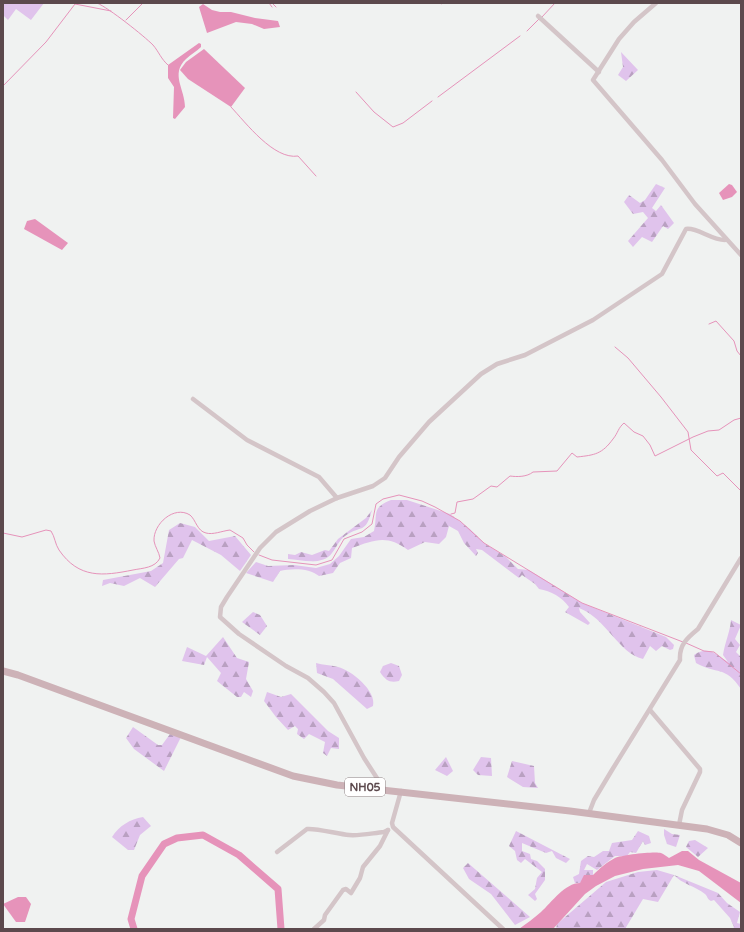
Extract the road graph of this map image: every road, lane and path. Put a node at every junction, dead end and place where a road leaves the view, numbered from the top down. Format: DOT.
graph roads {
  1 [pos="656,3"];
  2 [pos="538,16"];
  3 [pos="598,72"];
  4 [pos="726,240"];
  5 [pos="741,255"];
  6 [pos="194,399"];
  7 [pos="337,498"];
  8 [pos="741,558"];
  9 [pos="3,671"];
  10 [pos="650,710"];
  11 [pos="384,789"];
  12 [pos="401,791"];
  13 [pos="589,813"];
  14 [pos="392,823"];
  15 [pos="679,826"];
  16 [pos="388,830"];
  17 [pos="741,843"];
  18 [pos="277,852"];
  19 [pos="314,929"];
  20 [pos="503,929"];
  1 -- 3 [label="street"];
  2 -- 3 [label="street"];
  3 -- 4 [label="street"];
  4 -- 5 [label="street"];
  4 -- 7 [label="street"];
  6 -- 7 [label="street"];
  7 -- 11 [label="street"];
  8 -- 10 [label="street"];
  9 -- 11 [label="main road, NH05"];
  10 -- 13 [label="street"];
  10 -- 15 [label="street"];
  11 -- 12 [label="main road, NH05"];
  12 -- 13 [label="main road, NH05"];
  12 -- 14 [label="street"];
  13 -- 15 [label="main road, NH05"];
  14 -- 16 [label="street"];
  14 -- 20 [label="street"];
  15 -- 17 [label="main road, NH05"];
  16 -- 18 [label="street"];
  16 -- 19 [label="street"];
}
